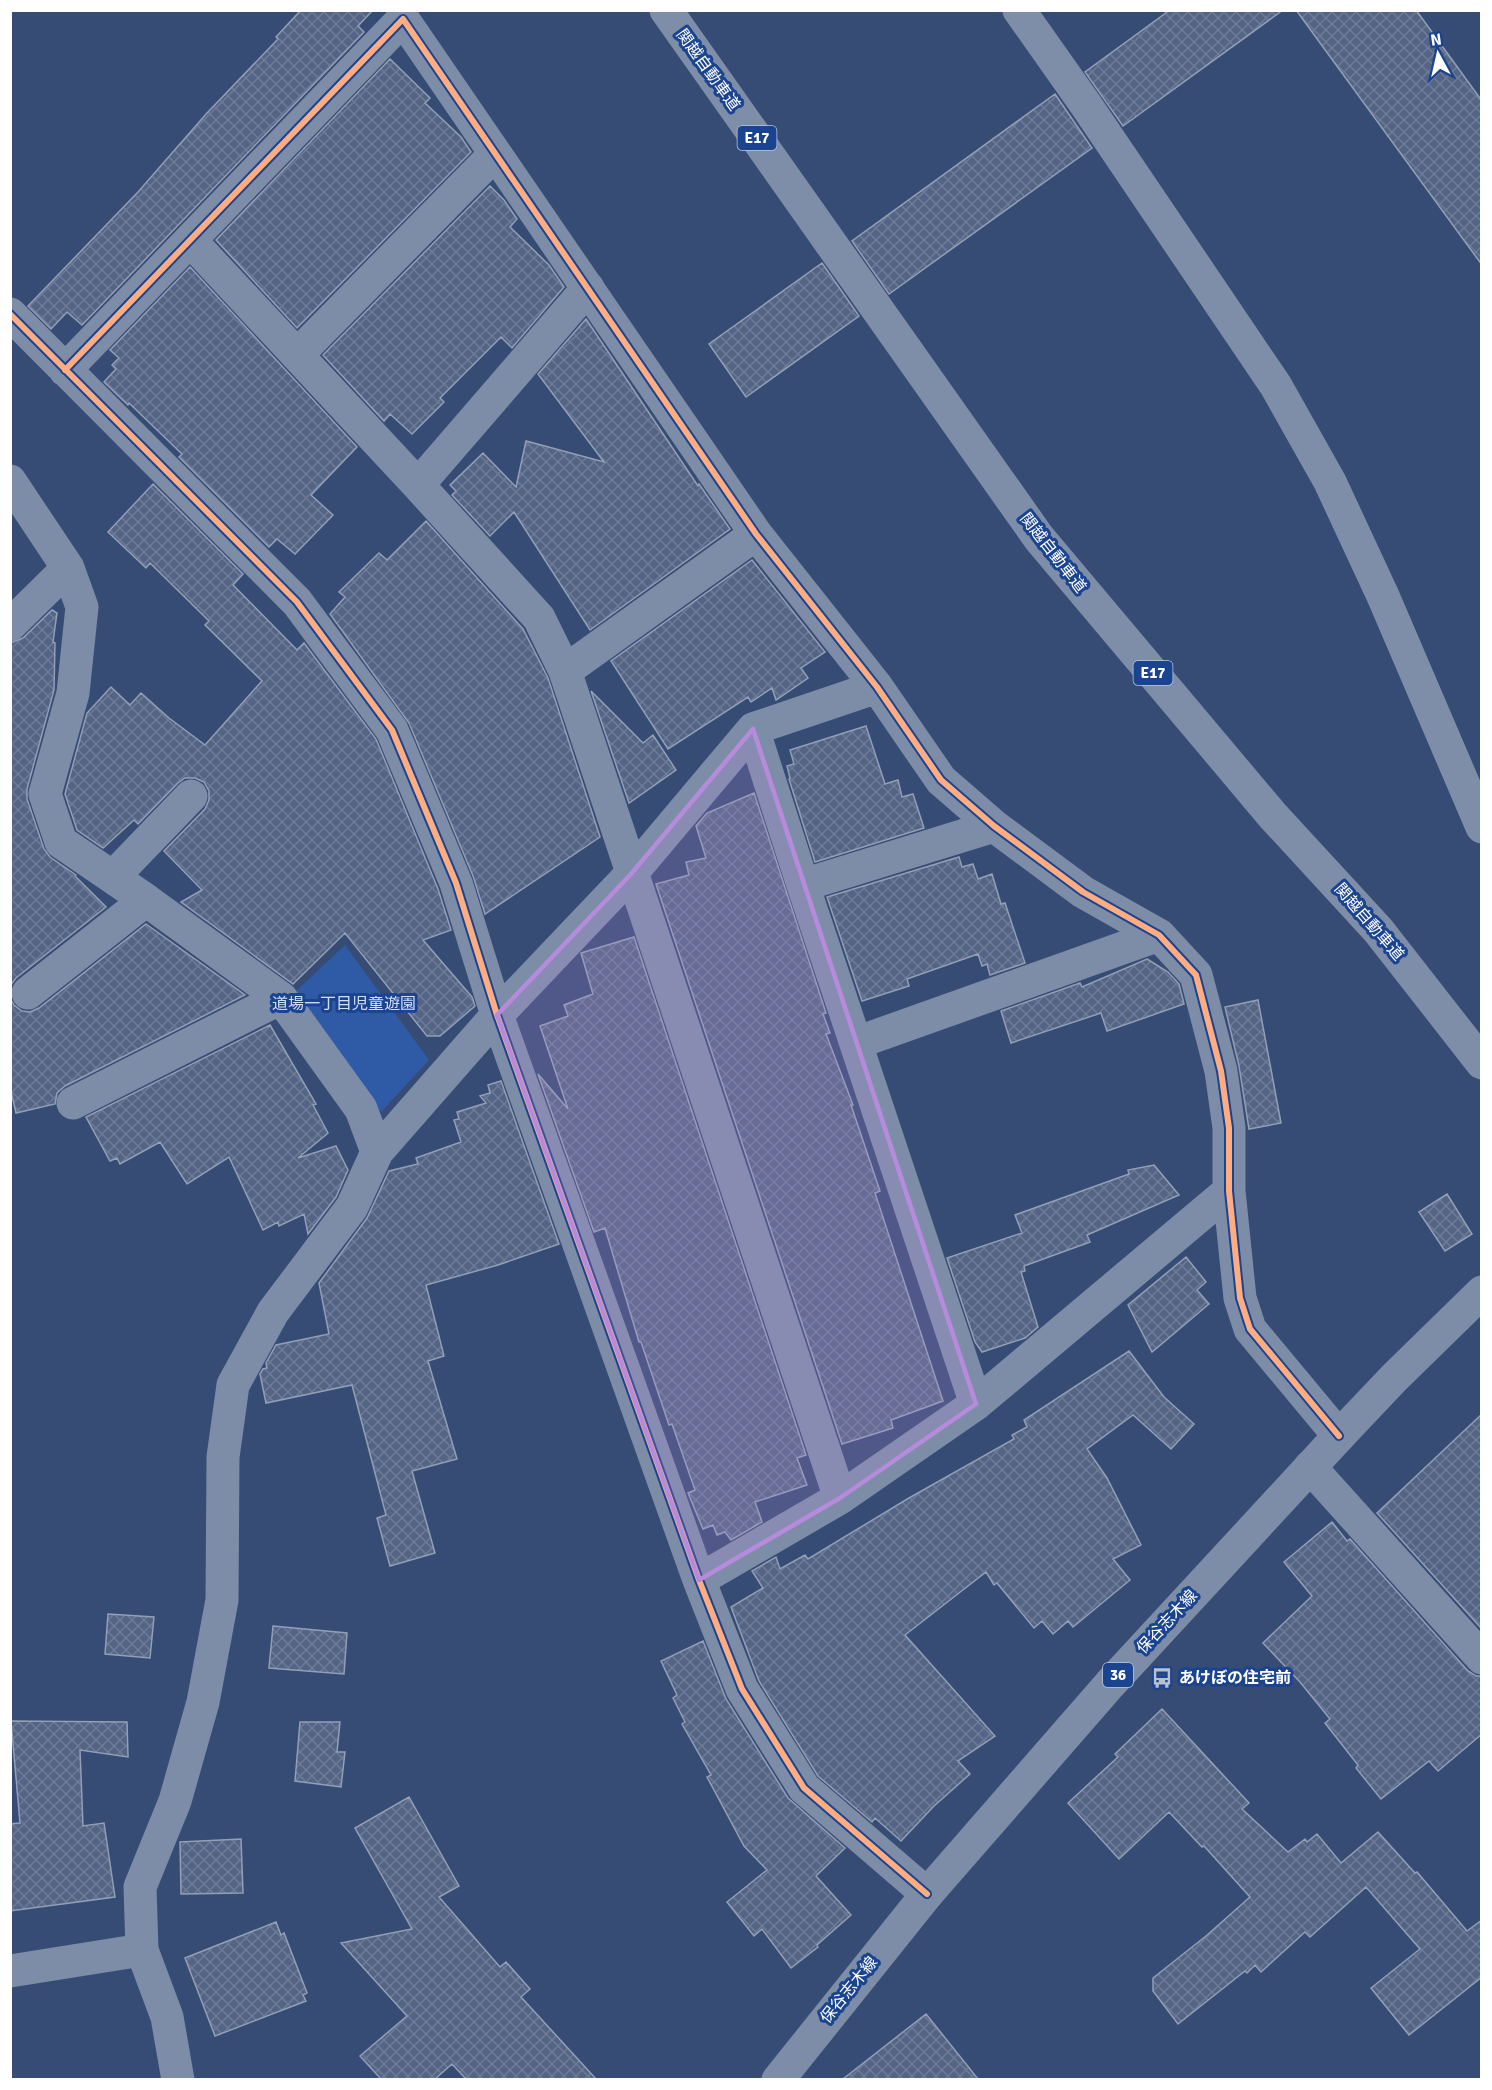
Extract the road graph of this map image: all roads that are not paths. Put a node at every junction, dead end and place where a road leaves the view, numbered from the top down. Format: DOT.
graph roads {
  1 [pos="666,10"];
  2 [pos="1019,10"];
  3 [pos="495,154"];
  4 [pos="190,240"];
  5 [pos="588,288"];
  6 [pos="10,314"];
  7 [pos="297,355"];
  8 [pos="65,370"];
  9 [pos="10,481"];
  10 [pos="418,485"];
  11 [pos="756,534"];
  12 [pos="68,567"];
  13 [pos="10,624"];
  14 [pos="565,671"];
  15 [pos="878,687"];
  16 [pos="753,729"];
  17 [pos="191,796"];
  18 [pos="994,826"];
  19 [pos="1482,827"];
  20 [pos="631,874"];
  21 [pos="113,877"];
  22 [pos="803,885"];
  23 [pos="146,900"];
  24 [pos="1159,935"];
  25 [pos="28,993"];
  26 [pos="281,998"];
  27 [pos="497,1015"];
  28 [pos="856,1043"];
  29 [pos="1482,1063"];
  30 [pos="73,1103"];
  31 [pos="377,1152"];
  32 [pos="1230,1191"];
  33 [pos="1482,1292"];
  34 [pos="976,1404"];
  35 [pos="1339,1436"];
  36 [pos="1310,1467"];
  37 [pos="840,1498"];
  38 [pos="699,1580"];
  39 [pos="1482,1658"];
  40 [pos="927,1894"];
  41 [pos="142,1950"];
  42 [pos="10,1971"];
  43 [pos="178,2079"];
  44 [pos="778,2079"];
  1 -- 29 [label="highway, 関越自動車道 / E17"];
  2 -- 19 [label="highway"];
  3 -- 4 [label="street"];
  3 -- 5 [label="street"];
  3 -- 7 [label="street"];
  4 -- 7 [label="street"];
  4 -- 8 [label="street"];
  5 -- 10 [label="street"];
  5 -- 11 [label="street"];
  6 -- 8 [label="street"];
  7 -- 10 [label="street"];
  8 -- 27 [label="street"];
  9 -- 12 [label="street"];
  10 -- 14 [label="street"];
  11 -- 14 [label="street"];
  11 -- 15 [label="street"];
  12 -- 13 [label="street"];
  12 -- 21 [label="street"];
  14 -- 20 [label="street"];
  15 -- 16 [label="street"];
  15 -- 18 [label="street"];
  16 -- 20 [label="street"];
  16 -- 22 [label="street"];
  17 -- 21 [label="street"];
  18 -- 22 [label="street"];
  18 -- 24 [label="street"];
  20 -- 27 [label="street"];
  20 -- 37 [label="street"];
  21 -- 23 [label="street"];
  22 -- 28 [label="street"];
  23 -- 25 [label="street"];
  23 -- 26 [label="street"];
  24 -- 28 [label="street"];
  24 -- 32 [label="street"];
  26 -- 30 [label="street"];
  26 -- 31 [label="street"];
  27 -- 31 [label="street"];
  27 -- 38 [label="street"];
  28 -- 34 [label="street"];
  31 -- 41 [label="street"];
  32 -- 34 [label="street"];
  32 -- 35 [label="street"];
  33 -- 35 [label="main road, 保谷志木線 / 36"];
  34 -- 37 [label="street"];
  35 -- 36 [label="main road, 保谷志木線 / 36"];
  36 -- 39 [label="street"];
  36 -- 40 [label="main road, 保谷志木線 / 36"];
  37 -- 38 [label="street"];
  38 -- 40 [label="street"];
  40 -- 44 [label="main road, 保谷志木線 / 36"];
  41 -- 42 [label="street"];
  41 -- 43 [label="street"];
}
